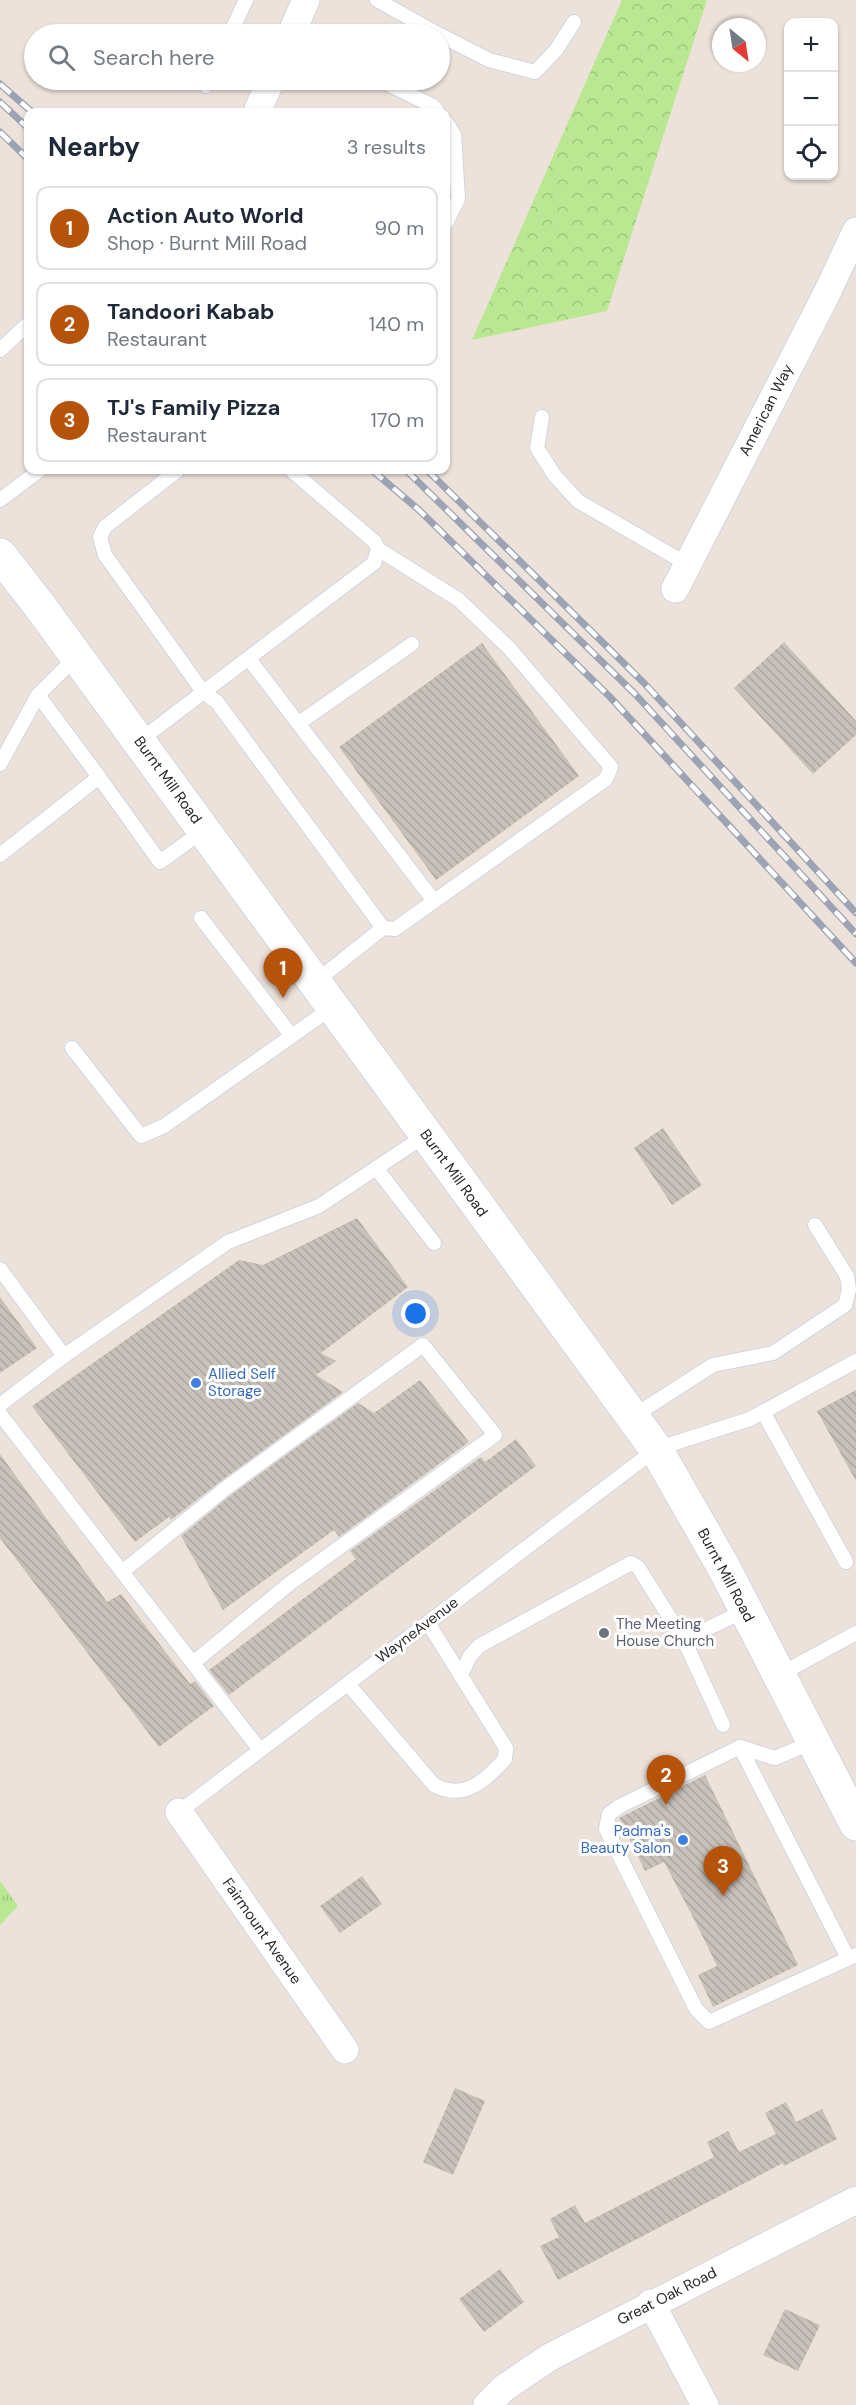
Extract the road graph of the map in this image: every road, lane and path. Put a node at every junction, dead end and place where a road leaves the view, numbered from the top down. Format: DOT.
graph roads {
  1 [pos="246,0"];
  2 [pos="306,0"];
  3 [pos="376,0"];
  4 [pos="574,22"];
  5 [pos="235,24"];
  6 [pos="295,24"];
  7 [pos="419,24"];
  8 [pos="450,40"];
  9 [pos="267,90"];
  10 [pos="401,90"];
  11 [pos="259,108"];
  12 [pos="435,108"];
  13 [pos="450,128"];
  14 [pos="450,215"];
  15 [pos="856,231"];
  16 [pos="24,328"];
  17 [pos="0,350"];
  18 [pos="543,417"];
  19 [pos="35,474"];
  20 [pos="173,474"];
  21 [pos="296,474"];
  22 [pos="0,500"];
  23 [pos="378,549"];
  24 [pos="0,555"];
  25 [pos="687,564"];
  26 [pos="675,589"];
  27 [pos="412,644"];
  28 [pos="77,656"];
  29 [pos="249,658"];
  30 [pos="204,693"];
  31 [pos="38,695"];
  32 [pos="299,723"];
  33 [pos="139,741"];
  34 [pos="0,764"];
  35 [pos="99,777"];
  36 [pos="204,830"];
  37 [pos="0,855"];
  38 [pos="434,900"];
  39 [pos="201,918"];
  40 [pos="383,928"];
  41 [pos="324,995"];
  42 [pos="291,1035"];
  43 [pos="72,1048"];
  44 [pos="426,1135"];
  45 [pos="376,1168"];
  46 [pos="815,1225"];
  47 [pos="434,1243"];
  48 [pos="0,1269"];
  49 [pos="64,1356"];
  50 [pos="856,1361"];
  51 [pos="0,1405"];
  52 [pos="763,1412"];
  53 [pos="0,1414"];
  54 [pos="632,1417"];
  55 [pos="656,1449"];
  56 [pos="846,1562"];
  57 [pos="122,1572"];
  58 [pos="746,1610"];
  59 [pos="428,1623"];
  60 [pos="856,1633"];
  61 [pos="684,1640"];
  62 [pos="193,1663"];
  63 [pos="461,1675"];
  64 [pos="779,1675"];
  65 [pos="348,1684"];
  66 [pos="723,1725"];
  67 [pos="813,1742"];
  68 [pos="740,1747"];
  69 [pos="260,1750"];
  70 [pos="179,1812"];
  71 [pos="856,1824"];
  72 [pos="852,1957"];
  73 [pos="345,2050"];
  74 [pos="856,2200"];
  75 [pos="651,2303"];
  76 [pos="487,2405"];
  77 [pos="705,2405"];
  1 -- 5 [label="lane"];
  2 -- 6 [label="street"];
  3 -- 7 [label="lane"];
  4 -- 8 [label="lane"];
  9 -- 11 [label="street"];
  10 -- 12 [label="lane"];
  13 -- 14 [label="lane"];
  15 -- 25 [label="street, American Way"];
  16 -- 17 [label="lane"];
  18 -- 25 [label="lane"];
  19 -- 22 [label="lane"];
  20 -- 30 [label="lane"];
  21 -- 23 [label="lane"];
  23 -- 29 [label="lane"];
  23 -- 38 [label="lane"];
  24 -- 28 [label="main road, Burnt Mill Road"];
  25 -- 26 [label="street, American Way"];
  27 -- 32 [label="lane"];
  28 -- 31 [label="lane"];
  28 -- 33 [label="main road, Burnt Mill Road"];
  29 -- 30 [label="lane"];
  29 -- 32 [label="lane"];
  30 -- 33 [label="lane"];
  30 -- 40 [label="lane"];
  31 -- 34 [label="lane"];
  31 -- 35 [label="lane"];
  32 -- 38 [label="lane"];
  33 -- 36 [label="main road, Burnt Mill Road"];
  35 -- 36 [label="lane"];
  35 -- 37 [label="lane"];
  36 -- 41 [label="main road, Burnt Mill Road"];
  38 -- 40 [label="lane"];
  39 -- 42 [label="lane"];
  40 -- 41 [label="lane"];
  41 -- 42 [label="lane"];
  41 -- 44 [label="main road, Burnt Mill Road"];
  42 -- 43 [label="lane"];
  44 -- 45 [label="lane"];
  44 -- 54 [label="main road, Burnt Mill Road"];
  45 -- 47 [label="lane"];
  45 -- 49 [label="lane"];
  46 -- 54 [label="lane"];
  48 -- 49 [label="lane"];
  49 -- 51 [label="lane"];
  50 -- 52 [label="lane, WayneAvenue"];
  52 -- 55 [label="lane, WayneAvenue"];
  52 -- 56 [label="lane"];
  53 -- 57 [label="lane"];
  54 -- 55 [label="main road, Burnt Mill Road"];
  55 -- 58 [label="main road, Burnt Mill Road"];
  55 -- 59 [label="lane, WayneAvenue"];
  57 -- 62 [label="lane"];
  57 -- 62 [label="lane"];
  58 -- 61 [label="lane"];
  58 -- 64 [label="main road, Burnt Mill Road"];
  59 -- 63 [label="lane"];
  59 -- 65 [label="lane, WayneAvenue"];
  60 -- 64 [label="lane"];
  61 -- 63 [label="lane"];
  61 -- 66 [label="lane"];
  62 -- 69 [label="lane"];
  63 -- 65 [label="lane"];
  64 -- 67 [label="main road, Burnt Mill Road"];
  65 -- 69 [label="lane, WayneAvenue"];
  67 -- 68 [label="lane"];
  67 -- 71 [label="main road, Burnt Mill Road"];
  68 -- 72 [label="lane"];
  68 -- 72 [label="lane"];
  69 -- 70 [label="lane, WayneAvenue"];
  70 -- 73 [label="street, Fairmount Avenue"];
  74 -- 75 [label="street, Great Oak Road"];
  75 -- 76 [label="street, Great Oak Road"];
  75 -- 77 [label="street"];
}
